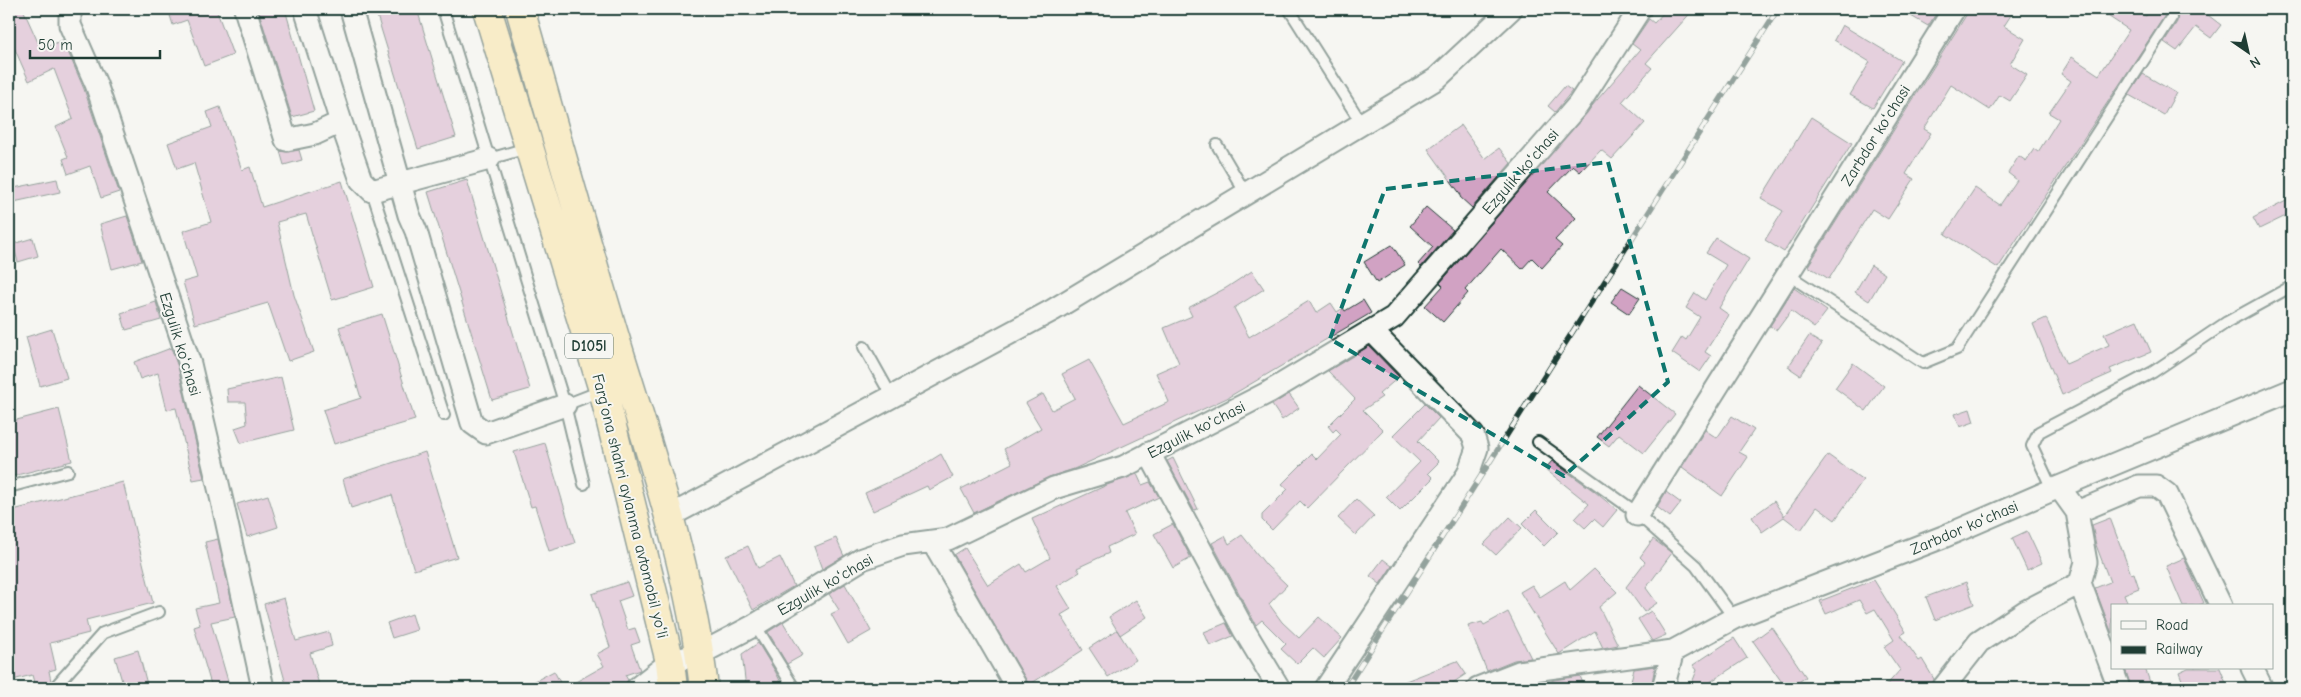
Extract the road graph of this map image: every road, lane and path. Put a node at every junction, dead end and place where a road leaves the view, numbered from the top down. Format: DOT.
graph roads {
  1 [pos="55,9"];
  2 [pos="244,9"];
  3 [pos="305,9"];
  4 [pos="351,9"];
  5 [pos="443,9"];
  6 [pos="487,9"];
  7 [pos="520,9"];
  8 [pos="1289,9"];
  9 [pos="1511,9"];
  10 [pos="1640,9"];
  11 [pos="1954,9"];
  12 [pos="70,17"];
  13 [pos="2171,18"];
  14 [pos="341,122"];
  15 [pos="1362,124"];
  16 [pos="1216,145"];
  17 [pos="528,148"];
  18 [pos="489,159"];
  19 [pos="400,184"];
  20 [pos="372,191"];
  21 [pos="1246,194"];
  22 [pos="1787,274"];
  23 [pos="2292,286"];
  24 [pos="1372,331"];
  25 [pos="864,346"];
  26 [pos="603,390"];
  27 [pos="2292,390"];
  28 [pos="892,397"];
  29 [pos="565,405"];
  30 [pos="444,415"];
  31 [pos="1538,442"];
  32 [pos="1149,453"];
  33 [pos="68,471"];
  34 [pos="584,484"];
  35 [pos="9,487"];
  36 [pos="2056,488"];
  37 [pos="2077,512"];
  38 [pos="670,516"];
  39 [pos="1637,516"];
  40 [pos="932,541"];
  41 [pos="2080,583"];
  42 [pos="2220,604"];
  43 [pos="159,612"];
  44 [pos="1734,618"];
  45 [pos="754,626"];
  46 [pos="1673,651"];
  47 [pos="700,654"];
  48 [pos="2111,666"];
  49 [pos="2112,670"];
  50 [pos="2253,670"];
  51 [pos="671,675"];
  52 [pos="54,688"];
  53 [pos="263,688"];
  54 [pos="637,688"];
  55 [pos="704,688"];
  56 [pos="794,688"];
  57 [pos="1017,688"];
  58 [pos="1279,688"];
  59 [pos="1326,688"];
  60 [pos="1478,688"];
  61 [pos="1663,688"];
  62 [pos="1943,688"];
  63 [pos="2119,688"];
  64 [pos="2262,688"];
  1 -- 12 [label="street"];
  2 -- 14 [label="street"];
  3 -- 14 [label="street"];
  4 -- 19 [label="street"];
  5 -- 18 [label="lane"];
  6 -- 17 [label="highway, Fargʻona shahri aylanma avtomobil yoʻli / D105l"];
  7 -- 38 [label="highway, Fargʻona shahri aylanma avtomobil yoʻli / D105l"];
  8 -- 15 [label="lane"];
  9 -- 15 [label="street"];
  10 -- 24 [label="street, Ezgulik koʻchasi"];
  11 -- 22 [label="street, Zarbdor koʻchasi"];
  12 -- 53 [label="street, Ezgulik koʻchasi"];
  13 -- 22 [label="lane"];
  14 -- 20 [label="street"];
  15 -- 21 [label="street"];
  16 -- 21 [label="lane"];
  17 -- 18 [label="lane"];
  17 -- 26 [label="highway, Fargʻona shahri aylanma avtomobil yoʻli / D105l"];
  18 -- 19 [label="street"];
  18 -- 29 [label="lane"];
  19 -- 20 [label="street"];
  19 -- 29 [label="street"];
  20 -- 30 [label="lane"];
  21 -- 28 [label="street"];
  22 -- 39 [label="street, Zarbdor koʻchasi"];
  23 -- 36 [label="lane"];
  24 -- 32 [label="street, Ezgulik koʻchasi"];
  24 -- 59 [label="street"];
  25 -- 28 [label="lane"];
  26 -- 29 [label="lane"];
  26 -- 51 [label="highway, Fargʻona shahri aylanma avtomobil yoʻli / D105l"];
  27 -- 36 [label="street, Zarbdor koʻchasi"];
  28 -- 38 [label="street"];
  29 -- 34 [label="lane"];
  31 -- 39 [label="lane"];
  32 -- 40 [label="street, Ezgulik koʻchasi"];
  32 -- 58 [label="street"];
  33 -- 35 [label="lane"];
  36 -- 37 [label="street"];
  36 -- 44 [label="street, Zarbdor koʻchasi"];
  37 -- 41 [label="street"];
  37 -- 42 [label="street"];
  38 -- 47 [label="highway, Fargʻona shahri aylanma avtomobil yoʻli / D105l"];
  39 -- 44 [label="lane"];
  40 -- 45 [label="street, Ezgulik koʻchasi"];
  40 -- 57 [label="street"];
  41 -- 48 [label="street"];
  41 -- 62 [label="street"];
  43 -- 52 [label="lane"];
  44 -- 46 [label="street, Zarbdor koʻchasi"];
  45 -- 47 [label="street, Ezgulik koʻchasi"];
  45 -- 56 [label="lane"];
  46 -- 60 [label="street"];
  46 -- 61 [label="street"];
  47 -- 51 [label="street, Ezgulik koʻchasi"];
  47 -- 55 [label="highway, Fargʻona shahri aylanma avtomobil yoʻli / D105l"];
  49 -- 63 [label="street"];
  50 -- 64 [label="street"];
  51 -- 54 [label="street, Ezgulik koʻchasi"];
}
